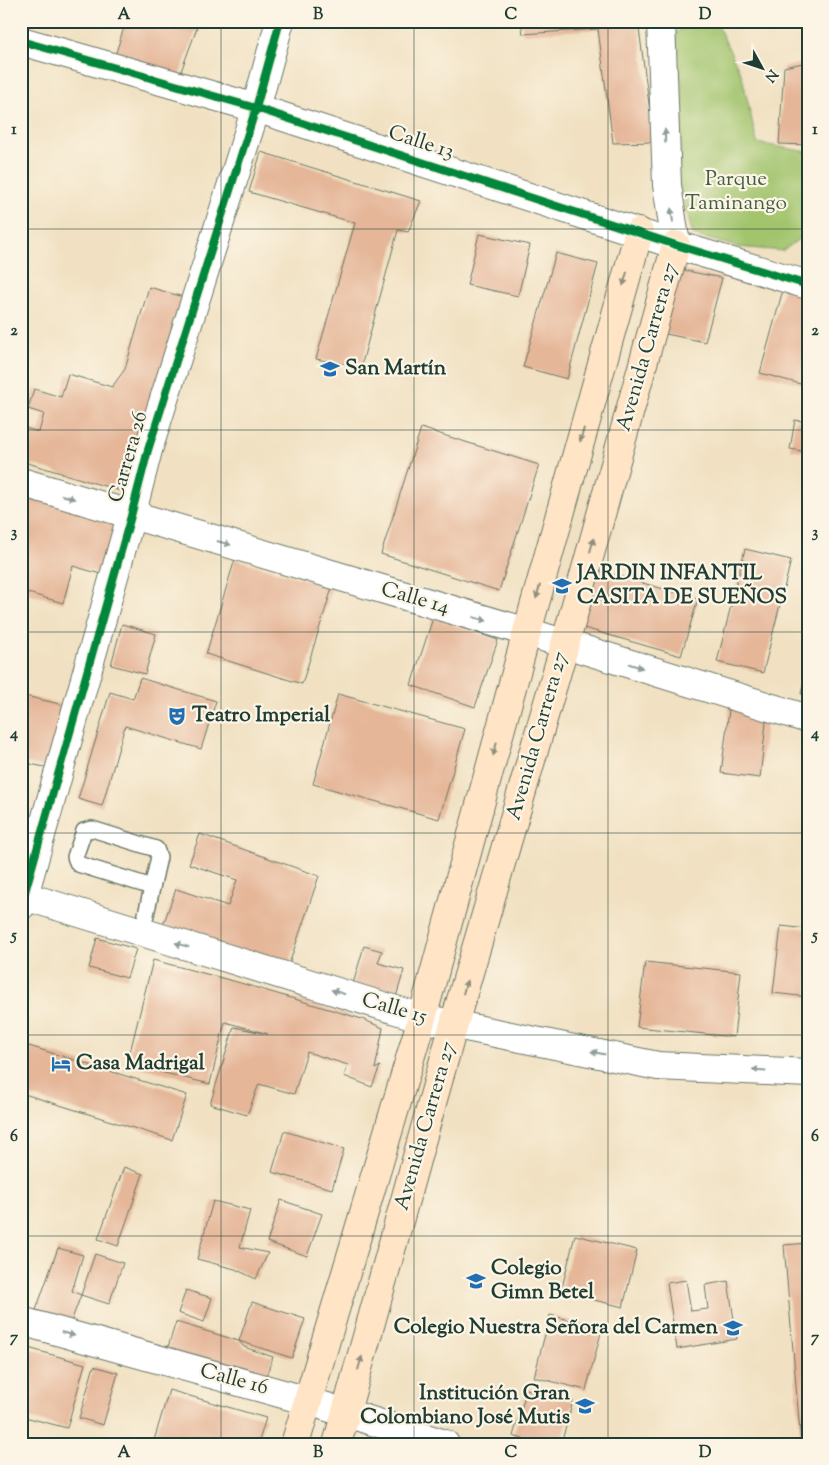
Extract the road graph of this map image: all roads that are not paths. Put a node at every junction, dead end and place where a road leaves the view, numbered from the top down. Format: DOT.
graph roads {
  1 [pos="280,21"];
  2 [pos="661,21"];
  3 [pos="21,41"];
  4 [pos="256,108"];
  5 [pos="639,232"];
  6 [pos="676,245"];
  7 [pos="808,286"];
  8 [pos="21,482"];
  9 [pos="131,516"];
  10 [pos="527,632"];
  11 [pos="564,644"];
  12 [pos="808,719"];
  13 [pos="152,887"];
  14 [pos="22,899"];
  15 [pos="142,932"];
  16 [pos="422,1018"];
  17 [pos="454,1024"];
  18 [pos="808,1073"];
  19 [pos="21,1321"];
  20 [pos="308,1400"];
  21 [pos="346,1414"];
  22 [pos="294,1444"];
  23 [pos="337,1444"];
  24 [pos="444,1444"];
  1 -- 4 [label="street, Carrera 26"];
  6 -- 2 [label="street, Avenida Carrera 27, one-way"];
  3 -- 4 [label="street, Calle 13"];
  4 -- 5 [label="street, Calle 13"];
  4 -- 9 [label="street, Carrera 26"];
  5 -- 6 [label="street, Calle 13"];
  5 -- 10 [label="main road, Avenida Carrera 27, one-way"];
  6 -- 7 [label="street, Calle 13"];
  11 -- 6 [label="main road, Avenida Carrera 27, one-way"];
  8 -- 9 [label="street, Calle 14, one-way"];
  9 -- 10 [label="street, Calle 14, one-way"];
  9 -- 14 [label="street, Carrera 26"];
  10 -- 11 [label="street, Calle 14"];
  10 -- 16 [label="main road, Avenida Carrera 27, one-way"];
  11 -- 12 [label="street, Calle 14, one-way"];
  17 -- 11 [label="main road, Avenida Carrera 27, one-way"];
  13 -- 13 [label="lane"];
  13 -- 15 [label="lane"];
  14 -- 15 [label="street, Calle 15"];
  16 -- 15 [label="street, Calle 15, one-way"];
  16 -- 17 [label="street, Calle 15"];
  16 -- 20 [label="main road, Avenida Carrera 27"];
  18 -- 17 [label="street, Calle 15, one-way"];
  21 -- 17 [label="main road, Avenida Carrera 27, one-way"];
  19 -- 20 [label="street, Calle 16, one-way"];
  20 -- 21 [label="street, Calle 16"];
  20 -- 22 [label="main road, Avenida Carrera 27"];
  21 -- 23 [label="main road, Avenida Carrera 27"];
  21 -- 24 [label="street, Calle 16"];
}
